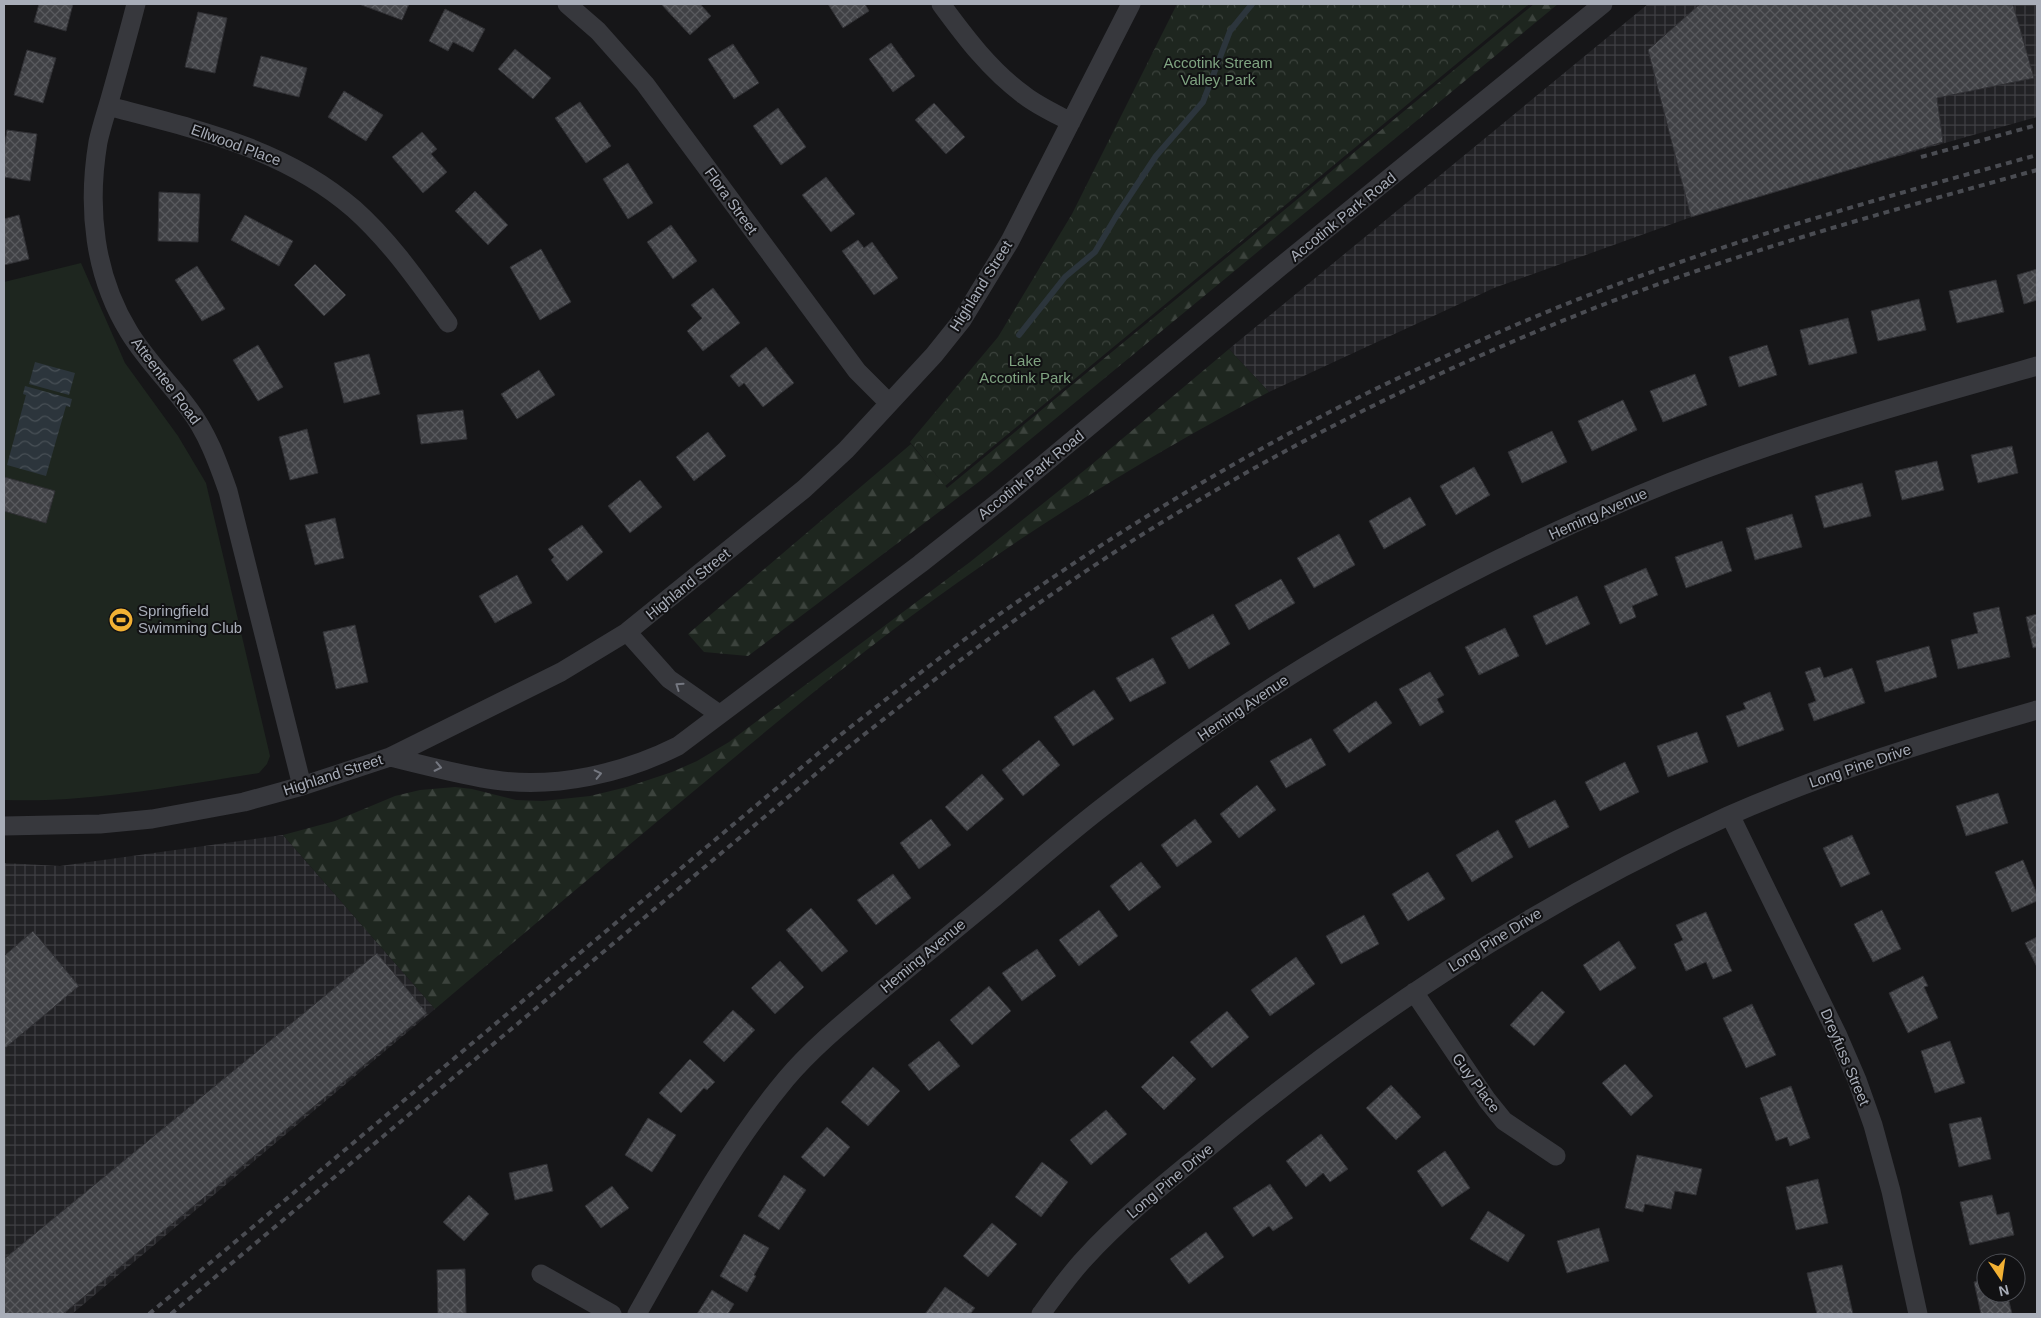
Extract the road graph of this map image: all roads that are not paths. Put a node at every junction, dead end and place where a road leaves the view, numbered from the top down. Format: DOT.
graph roads {
  1 [pos="136,4"];
  2 [pos="567,4"];
  3 [pos="941,4"];
  4 [pos="1131,4"];
  5 [pos="1603,4"];
  6 [pos="108,106"];
  7 [pos="1071,122"];
  8 [pos="448,323"];
  9 [pos="2037,366"];
  10 [pos="889,404"];
  11 [pos="627,632"];
  12 [pos="2037,710"];
  13 [pos="719,714"];
  14 [pos="390,757"];
  15 [pos="302,786"];
  16 [pos="1730,815"];
  17 [pos="4,826"];
  18 [pos="1414,992"];
  19 [pos="1556,1156"];
  20 [pos="541,1274"];
  21 [pos="612,1314"];
  22 [pos="636,1314"];
  23 [pos="1041,1314"];
  24 [pos="1918,1314"];
  1 -- 6 [label="street, Atteentee Road"];
  2 -- 10 [label="street, Flora Street"];
  3 -- 7 [label="street"];
  4 -- 7 [label="street, Highland Street"];
  5 -- 13 [label="street, Accotink Park Road"];
  6 -- 8 [label="street, Ellwood Place"];
  6 -- 15 [label="street, Atteentee Road"];
  7 -- 10 [label="street, Highland Street"];
  9 -- 22 [label="street, Heming Avenue"];
  10 -- 11 [label="street, Highland Street"];
  13 -- 11 [label="street, one-way"];
  11 -- 14 [label="street, Highland Street"];
  12 -- 16 [label="street, Long Pine Drive"];
  14 -- 13 [label="street, Accotink Park Road, one-way"];
  14 -- 15 [label="street, Highland Street"];
  15 -- 17 [label="street, Highland Street"];
  16 -- 18 [label="street, Long Pine Drive"];
  16 -- 24 [label="street, Dreyfuss Street"];
  18 -- 19 [label="street, Guy Place"];
  18 -- 23 [label="street, Long Pine Drive"];
  20 -- 21 [label="street"];
}
